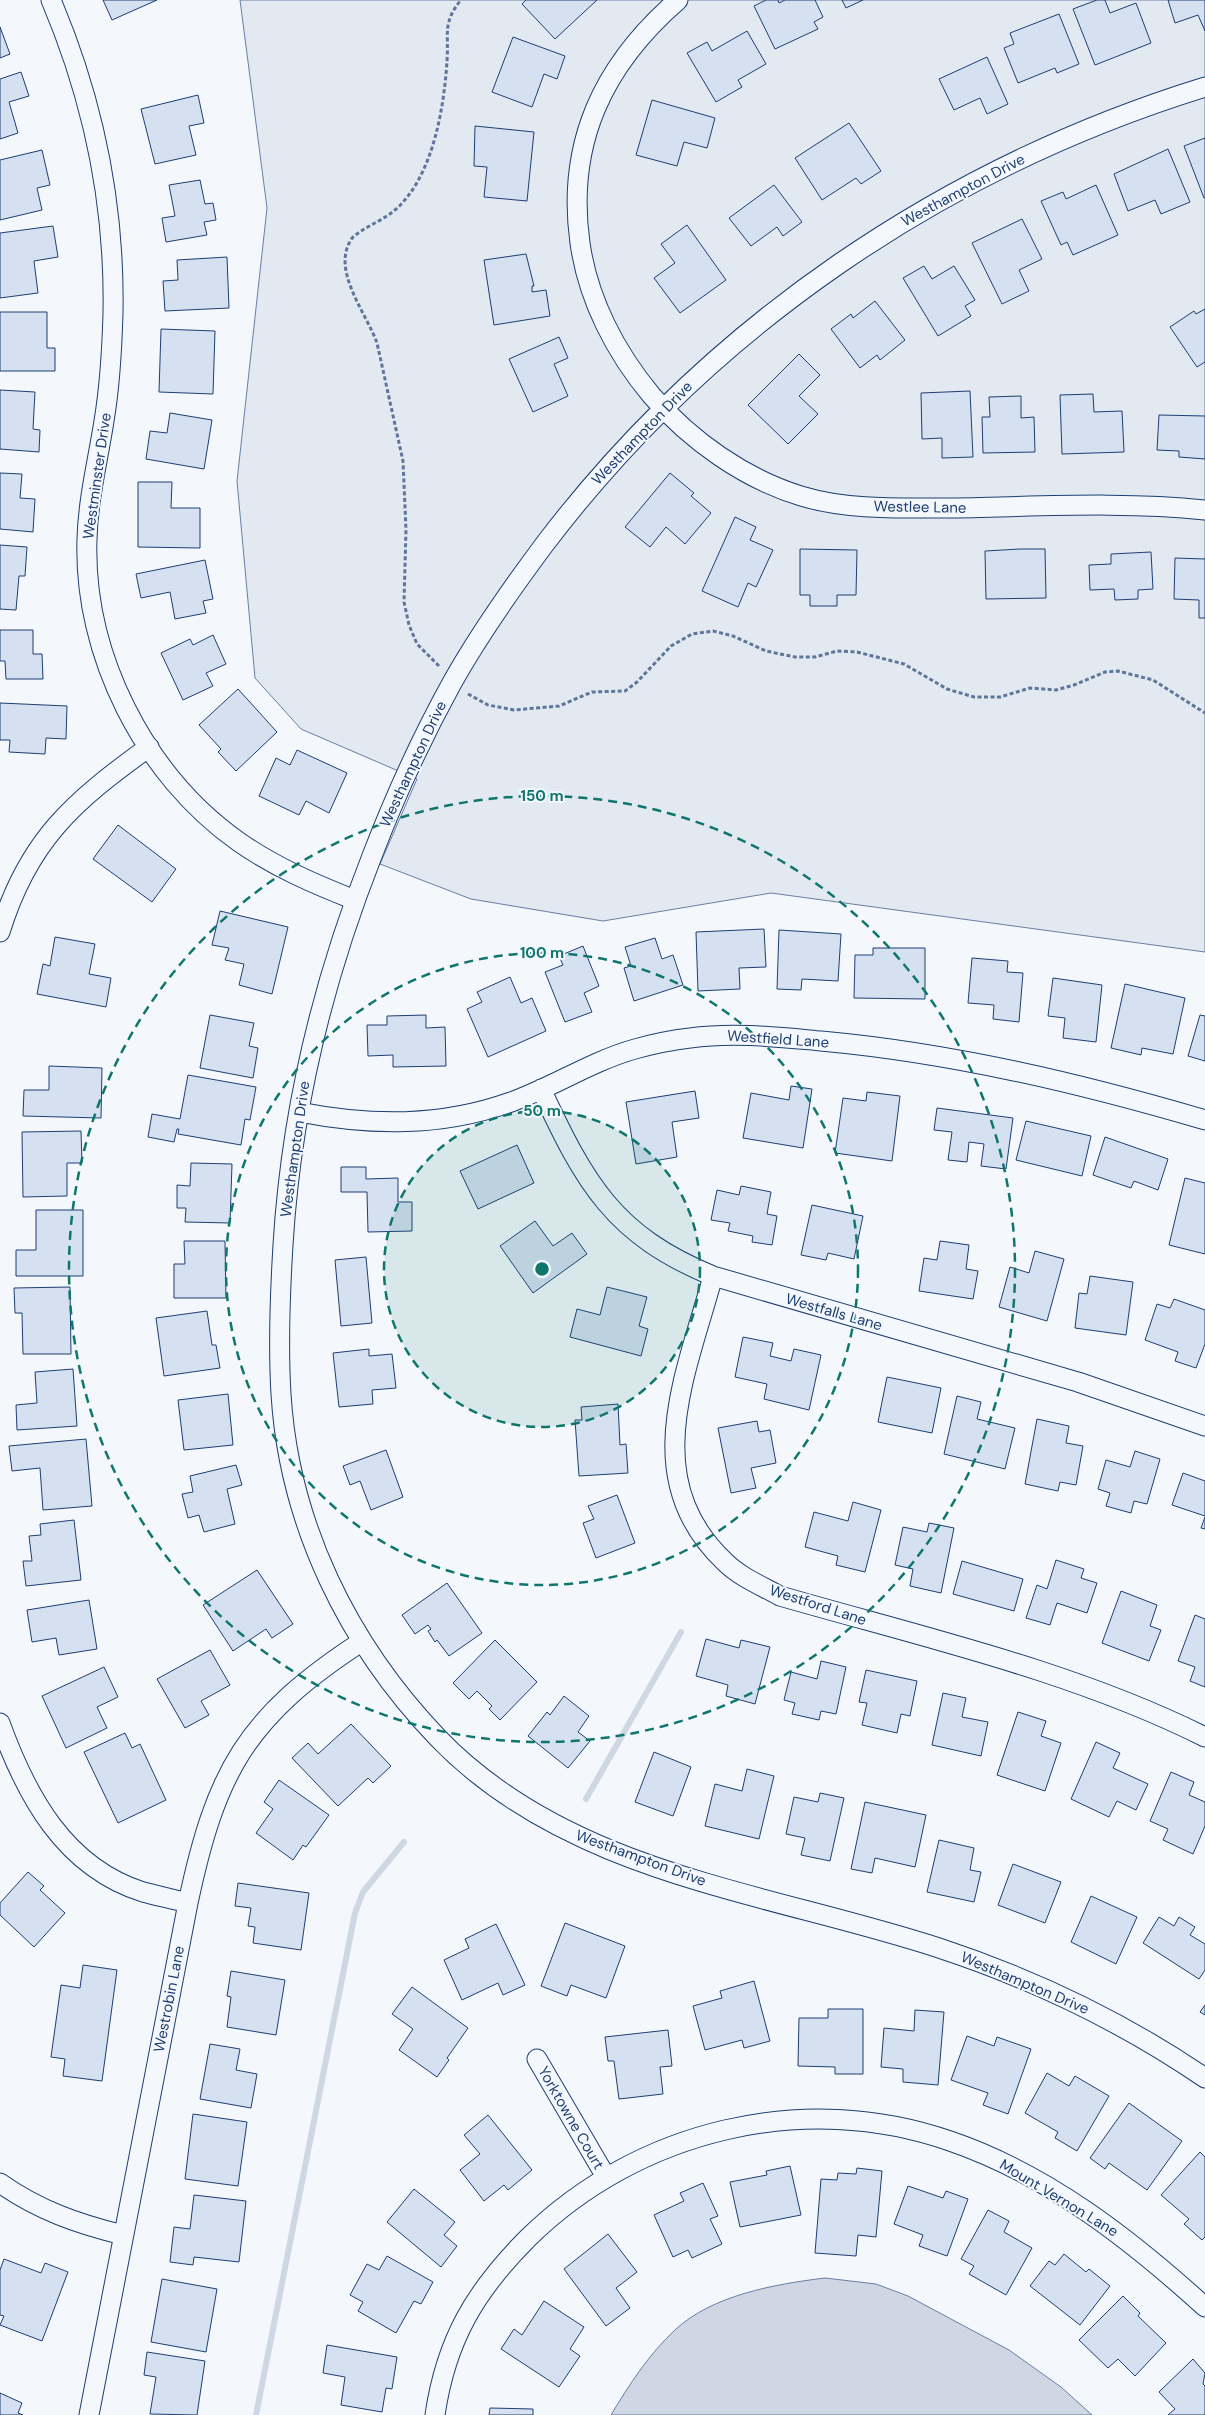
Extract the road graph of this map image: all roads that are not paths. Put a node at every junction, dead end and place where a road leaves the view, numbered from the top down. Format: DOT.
graph roads {
  1 [pos="51,0"];
  2 [pos="678,0"];
  3 [pos="1205,87"];
  4 [pos="664,409"];
  5 [pos="1205,510"];
  6 [pos="149,747"];
  7 [pos="354,900"];
  8 [pos="0,932"];
  9 [pos="541,1089"];
  10 [pos="299,1112"];
  11 [pos="1205,1120"];
  12 [pos="713,1276"];
  13 [pos="1205,1426"];
  14 [pos="362,1642"];
  15 [pos="0,1723"];
  16 [pos="1205,1737"];
  17 [pos="188,1903"];
  18 [pos="537,2059"];
  19 [pos="1205,2078"];
  20 [pos="606,2177"];
  21 [pos="0,2182"];
  22 [pos="124,2235"];
  23 [pos="1205,2307"];
  24 [pos="89,2415"];
  25 [pos="435,2415"];
  1 -- 6 [label="street, Westminster Drive"];
  2 -- 4 [label="street, Westlee Lane"];
  3 -- 4 [label="street, Westhampton Drive"];
  4 -- 5 [label="street, Westlee Lane"];
  4 -- 7 [label="street, Westhampton Drive"];
  6 -- 7 [label="street, Westminster Drive"];
  6 -- 8 [label="street"];
  7 -- 10 [label="street, Westhampton Drive"];
  9 -- 10 [label="street, Westfield Lane"];
  9 -- 11 [label="street, Westfield Lane"];
  9 -- 12 [label="street, Westfalls Lane"];
  10 -- 14 [label="street, Westhampton Drive"];
  12 -- 13 [label="street, Westfalls Lane"];
  12 -- 16 [label="street, Westford Lane"];
  14 -- 17 [label="street, Westrobin Lane"];
  14 -- 19 [label="street, Westhampton Drive"];
  15 -- 17 [label="street"];
  17 -- 22 [label="street, Westrobin Lane"];
  18 -- 20 [label="street, Yorktowne Court"];
  20 -- 23 [label="street, Mount Vernon Lane"];
  20 -- 25 [label="street, Mount Vernon Lane"];
  21 -- 22 [label="street"];
  22 -- 24 [label="street, Westrobin Lane"];
}
